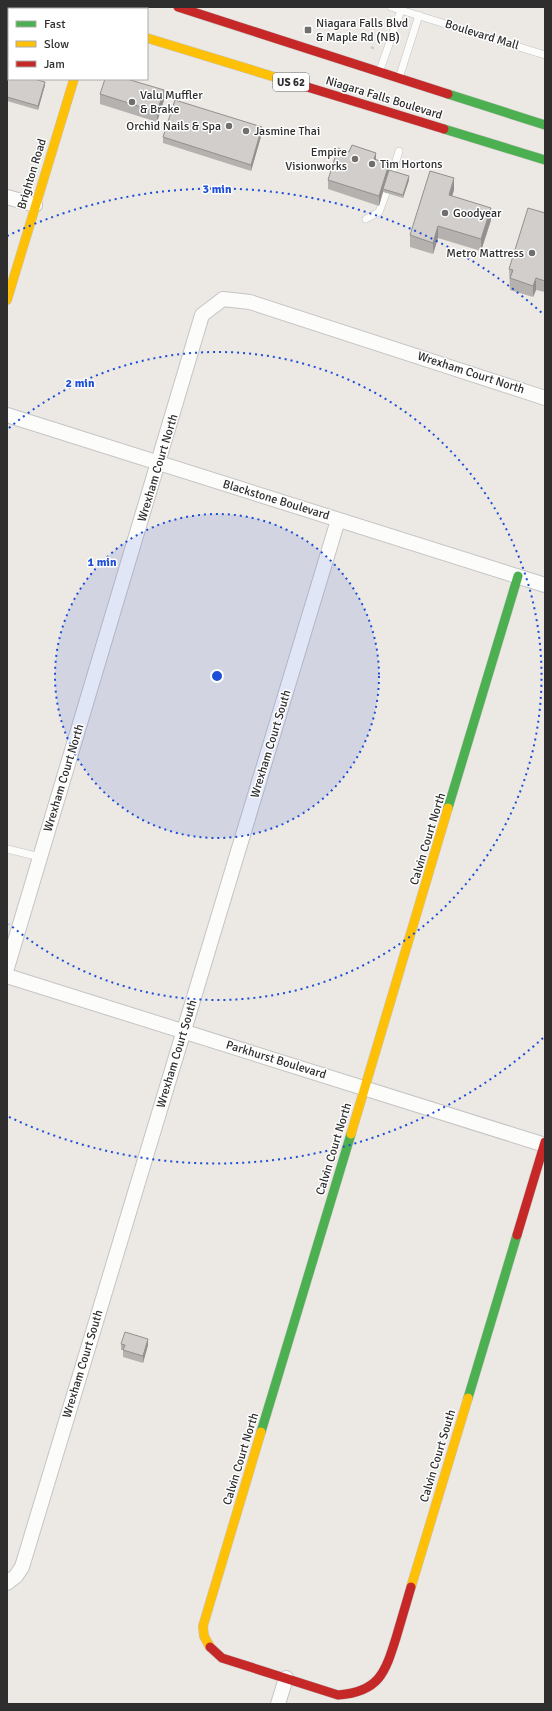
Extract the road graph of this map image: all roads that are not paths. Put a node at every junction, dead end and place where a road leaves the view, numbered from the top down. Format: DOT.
graph roads {
  1 [pos="178,7"];
  2 [pos="391,7"];
  3 [pos="401,10"];
  4 [pos="419,16"];
  5 [pos="148,38"];
  6 [pos="545,55"];
  7 [pos="380,71"];
  8 [pos="399,77"];
  9 [pos="74,80"];
  10 [pos="545,125"];
  11 [pos="399,151"];
  12 [pos="545,160"];
  13 [pos="392,174"];
  14 [pos="386,193"];
  15 [pos="7,196"];
  16 [pos="35,205"];
  17 [pos="366,219"];
  18 [pos="7,300"];
  19 [pos="545,398"];
  20 [pos="7,416"];
  21 [pos="159,464"];
  22 [pos="338,520"];
  23 [pos="518,576"];
  24 [pos="545,584"];
  25 [pos="7,849"];
  26 [pos="40,857"];
  27 [pos="7,968"];
  28 [pos="7,976"];
  29 [pos="183,1031"];
  30 [pos="365,1088"];
  31 [pos="545,1144"];
  32 [pos="7,1583"];
  33 [pos="286,1678"];
  34 [pos="278,1704"];
  1 -- 7 [label="street, Niagara Falls Boulevard"];
  2 -- 3 [label="lane, Boulevard Mall"];
  3 -- 4 [label="lane, Boulevard Mall"];
  3 -- 7 [label="lane"];
  4 -- 6 [label="lane, Boulevard Mall"];
  4 -- 8 [label="lane"];
  5 -- 12 [label="street, Niagara Falls Boulevard / US 62"];
  7 -- 8 [label="street, Niagara Falls Boulevard"];
  8 -- 10 [label="street, Niagara Falls Boulevard"];
  9 -- 16 [label="street, Brighton Road"];
  11 -- 13 [label="lane"];
  14 -- 17 [label="lane"];
  15 -- 16 [label="street"];
  16 -- 18 [label="street, Brighton Road"];
  19 -- 21 [label="street, Wrexham Court North"];
  20 -- 21 [label="street, Blackstone Boulevard"];
  21 -- 22 [label="street, Blackstone Boulevard"];
  21 -- 26 [label="street, Wrexham Court North"];
  22 -- 23 [label="street, Blackstone Boulevard"];
  22 -- 29 [label="street, Wrexham Court South"];
  23 -- 24 [label="street, Blackstone Boulevard"];
  23 -- 30 [label="street, Calvin Court North"];
  25 -- 26 [label="lane"];
  26 -- 27 [label="street, Wrexham Court North"];
  28 -- 29 [label="street, Parkhurst Boulevard"];
  29 -- 30 [label="street, Parkhurst Boulevard"];
  29 -- 32 [label="street, Wrexham Court South"];
  30 -- 31 [label="street, Parkhurst Boulevard"];
  30 -- 33 [label="street, Calvin Court North"];
  31 -- 33 [label="street, Calvin Court South"];
  33 -- 34 [label="street"];
}
